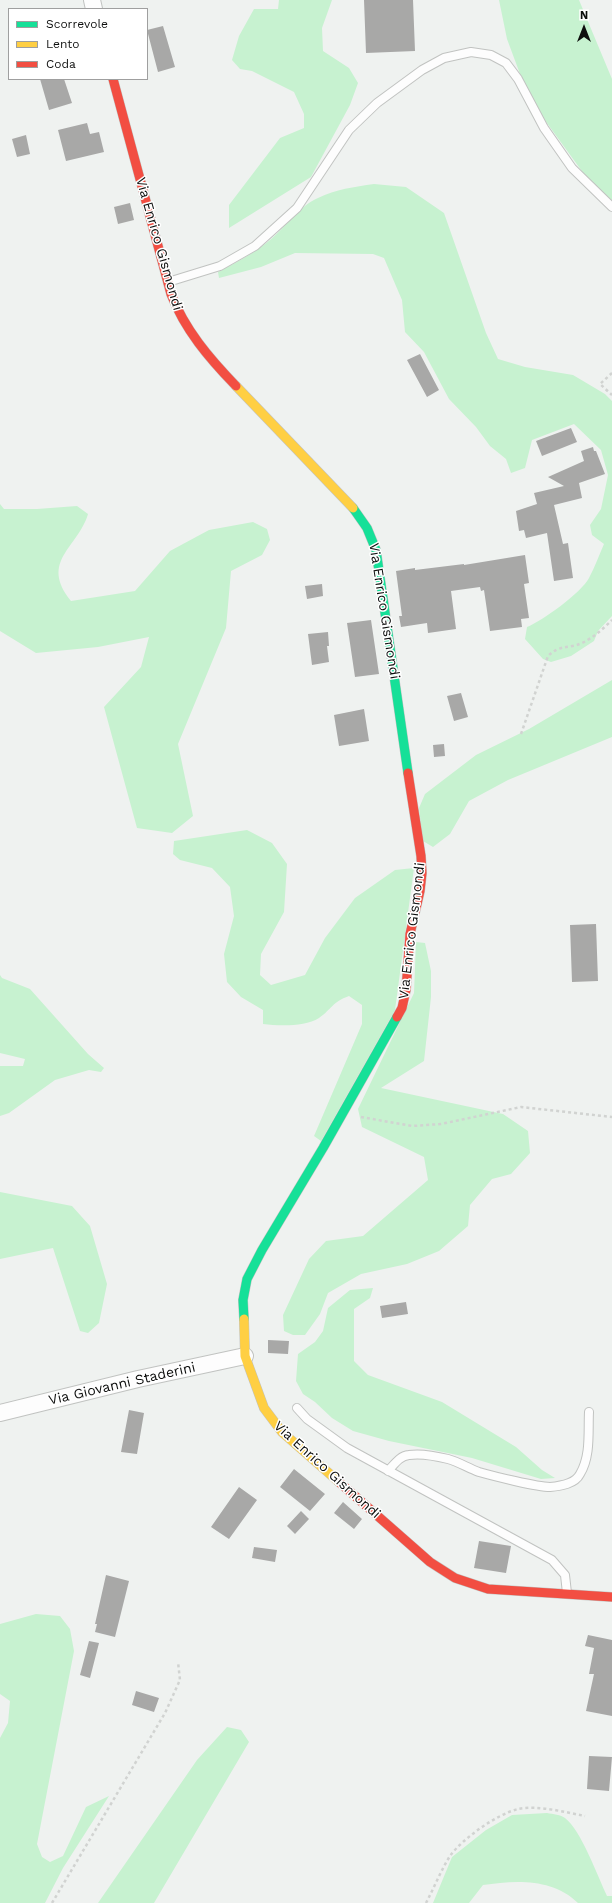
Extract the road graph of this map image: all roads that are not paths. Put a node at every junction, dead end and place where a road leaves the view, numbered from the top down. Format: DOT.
graph roads {
  1 [pos="113,80"];
  2 [pos="612,207"];
  3 [pos="168,283"];
  4 [pos="245,1356"];
  5 [pos="297,1408"];
  6 [pos="589,1412"];
  7 [pos="0,1413"];
  8 [pos="388,1471"];
  9 [pos="567,1594"];
  10 [pos="612,1597"];
  1 -- 3 [label="street, Via Enrico Gismondi"];
  2 -- 3 [label="lane"];
  3 -- 4 [label="street, Via Enrico Gismondi"];
  4 -- 7 [label="street, Via Giovanni Staderini"];
  4 -- 9 [label="street, Via Enrico Gismondi"];
  5 -- 8 [label="lane"];
  6 -- 8 [label="lane"];
  8 -- 9 [label="lane"];
  9 -- 10 [label="street, Via Enrico Gismondi"];
}
